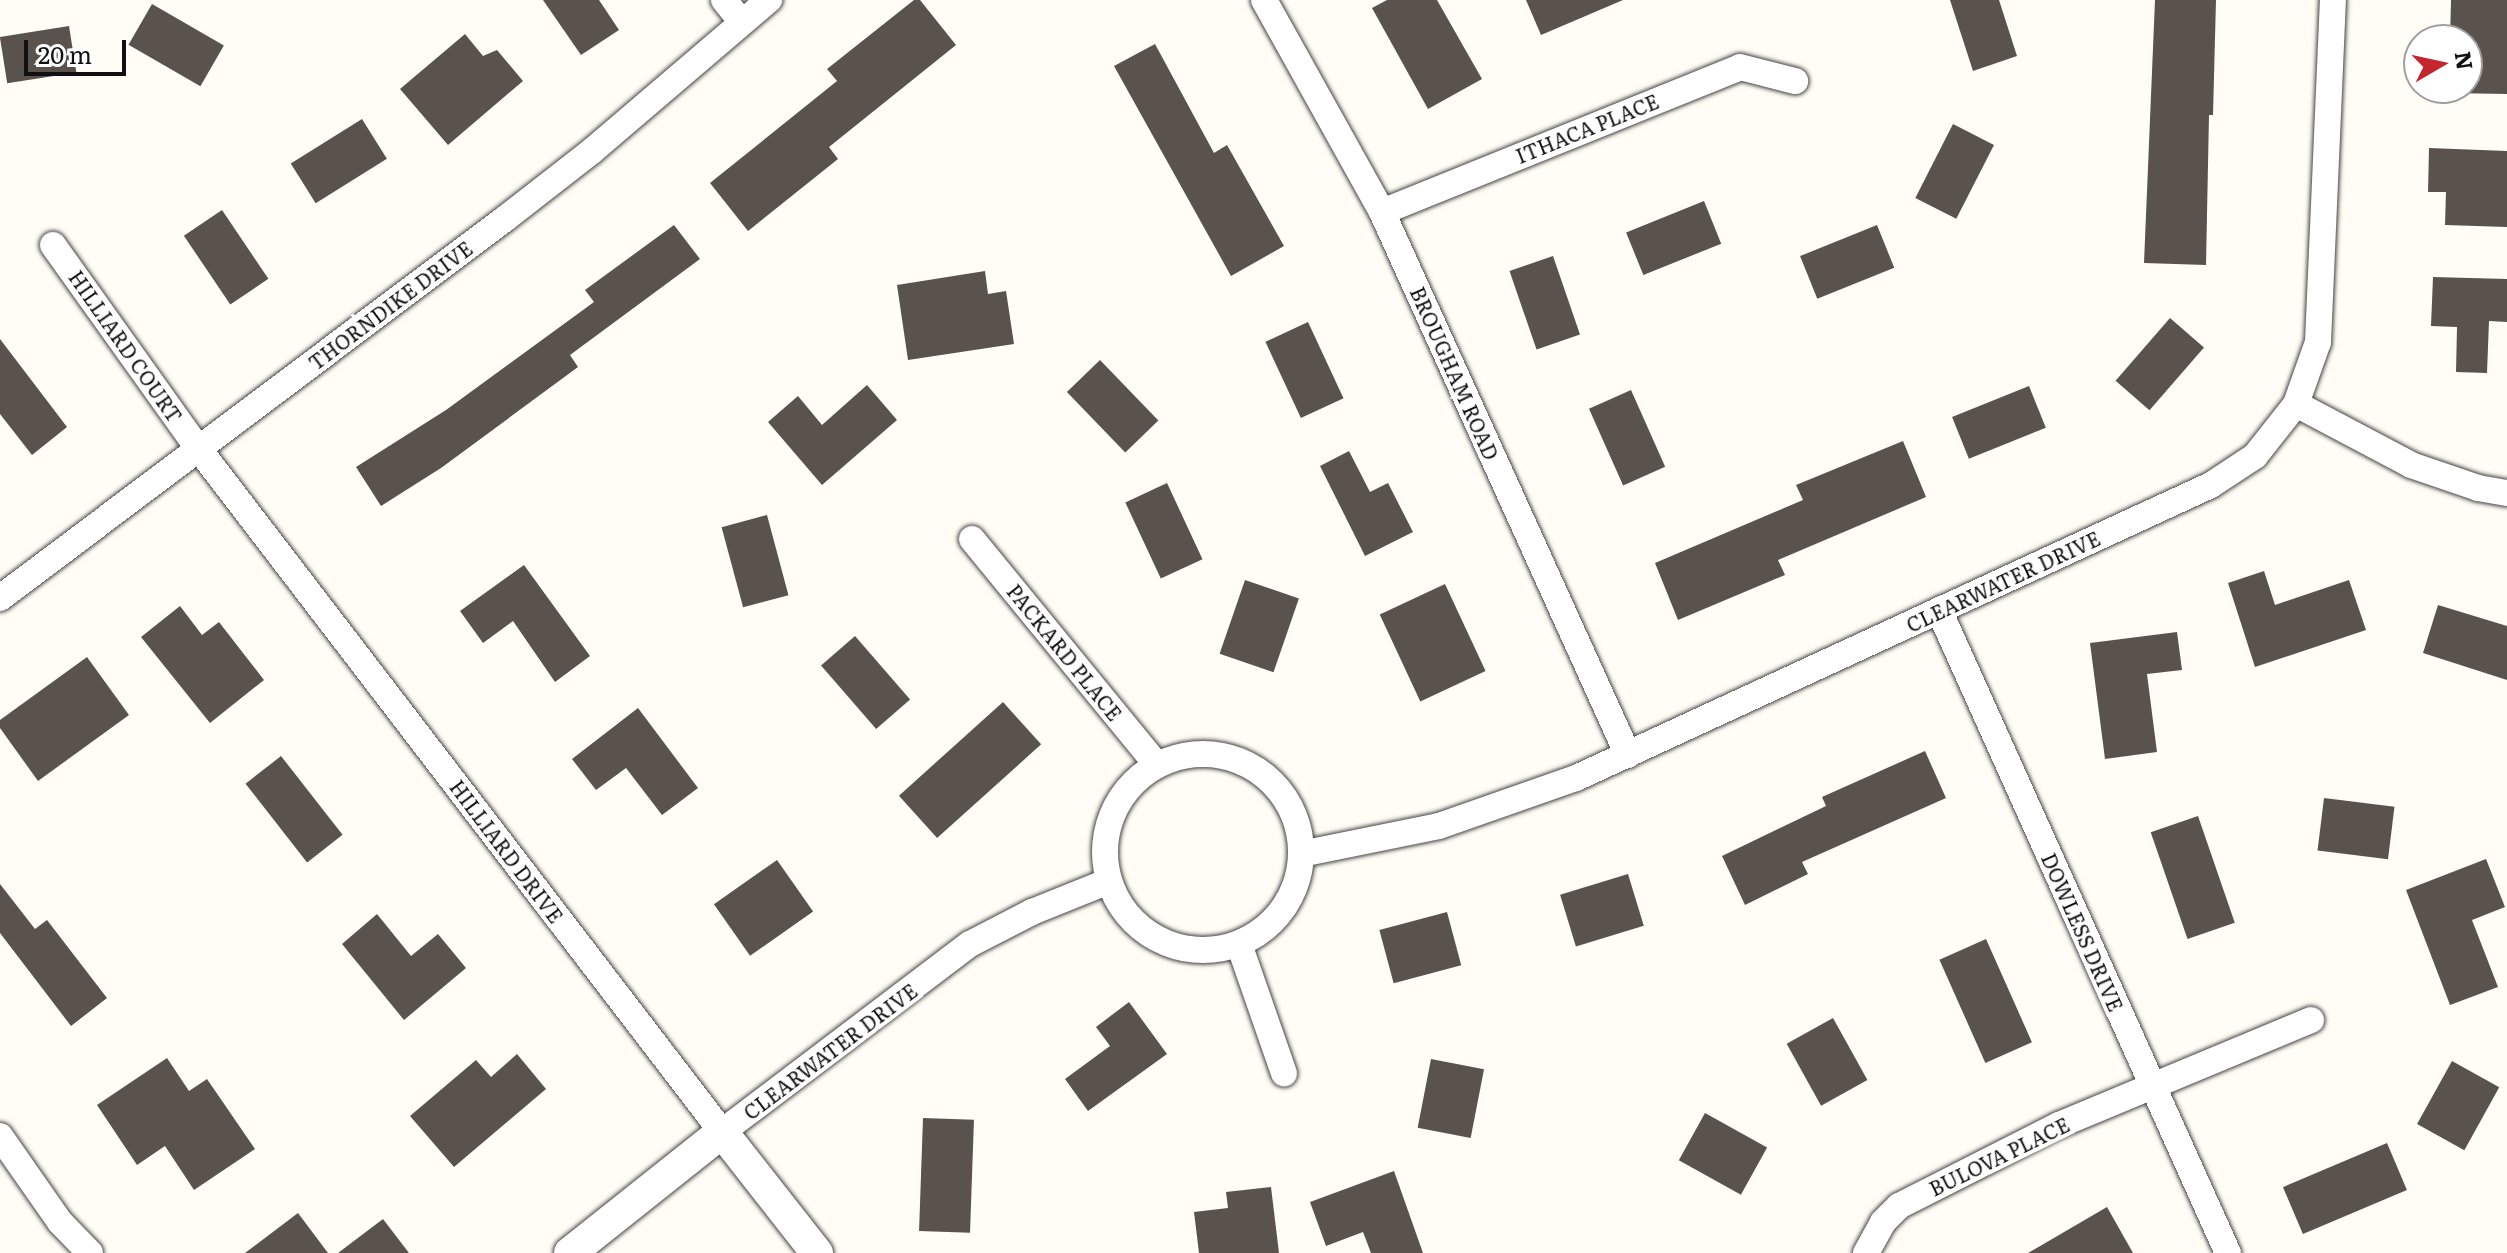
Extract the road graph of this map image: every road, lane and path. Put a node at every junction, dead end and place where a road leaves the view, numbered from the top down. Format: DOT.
graph roads {
  1 [pos="724,0"];
  2 [pos="769,0"];
  3 [pos="1264,0"];
  4 [pos="2333,0"];
  5 [pos="742,22"];
  6 [pos="1795,81"];
  7 [pos="1382,212"];
  8 [pos="53,245"];
  9 [pos="2296,404"];
  10 [pos="198,448"];
  11 [pos="2507,493"];
  12 [pos="972,539"];
  13 [pos="0,598"];
  14 [pos="1939,610"];
  15 [pos="1628,755"];
  16 [pos="1157,765"];
  17 [pos="1301,854"];
  18 [pos="1109,881"];
  19 [pos="1239,944"];
  20 [pos="2311,1020"];
  21 [pos="1284,1073"];
  22 [pos="2152,1085"];
  23 [pos="722,1132"];
  24 [pos="0,1136"];
  25 [pos="90,1253"];
  26 [pos="570,1253"];
  27 [pos="817,1253"];
  28 [pos="1866,1253"];
  29 [pos="2228,1253"];
  1 -- 5 [label="street"];
  2 -- 5 [label="street, THORNDIKE DRIVE"];
  3 -- 7 [label="street, BROUGHAM ROAD"];
  4 -- 9 [label="street, CLEARWATER DRIVE"];
  5 -- 10 [label="street, THORNDIKE DRIVE"];
  6 -- 7 [label="street, ITHACA PLACE"];
  7 -- 15 [label="street, BROUGHAM ROAD"];
  8 -- 10 [label="street, HILLIARD COURT"];
  9 -- 11 [label="street"];
  9 -- 14 [label="street, CLEARWATER DRIVE"];
  10 -- 13 [label="street, THORNDIKE DRIVE"];
  10 -- 23 [label="street, HILLIARD DRIVE"];
  12 -- 16 [label="street, PACKARD PLACE"];
  14 -- 15 [label="street, CLEARWATER DRIVE"];
  14 -- 22 [label="street, DOWLESS DRIVE"];
  15 -- 17 [label="street, CLEARWATER DRIVE"];
  16 -- 17 [label="street"];
  16 -- 18 [label="street"];
  17 -- 19 [label="street"];
  18 -- 19 [label="street"];
  18 -- 23 [label="street, CLEARWATER DRIVE"];
  19 -- 21 [label="street"];
  20 -- 22 [label="street, BULOVA PLACE"];
  22 -- 28 [label="street, BULOVA PLACE"];
  22 -- 29 [label="street, DOWLESS DRIVE"];
  23 -- 26 [label="street, CLEARWATER DRIVE"];
  23 -- 27 [label="street, HILLIARD DRIVE"];
  24 -- 25 [label="street"];
}
